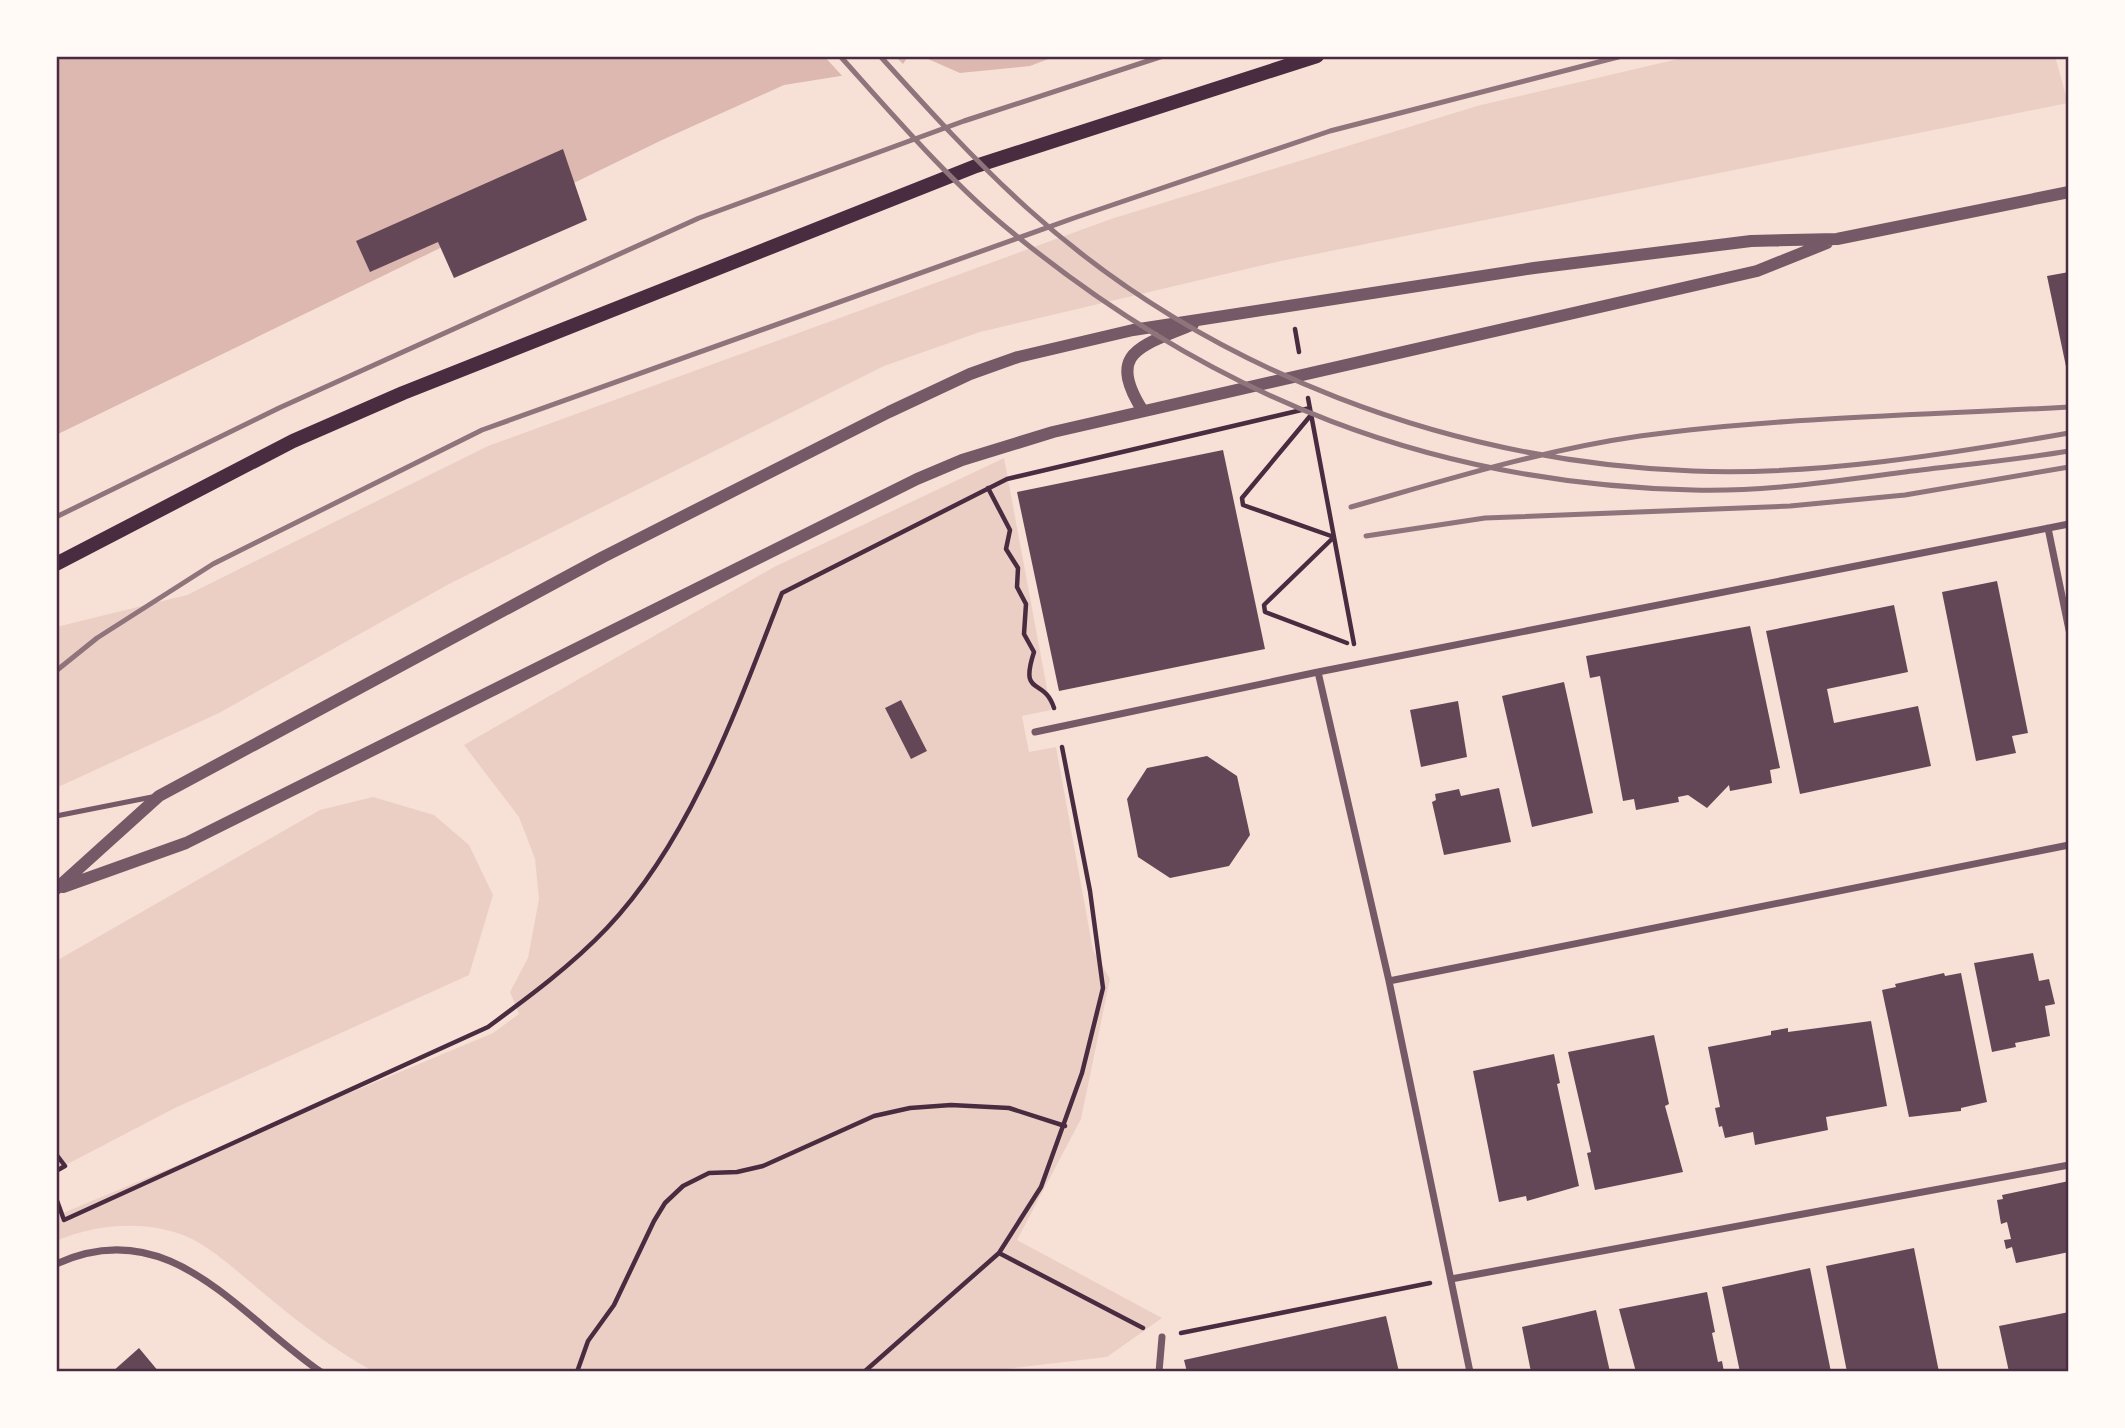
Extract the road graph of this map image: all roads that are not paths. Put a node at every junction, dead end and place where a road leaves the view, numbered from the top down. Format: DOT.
graph roads {
  1 [pos="1317,56"];
  2 [pos="2069,192"];
  3 [pos="1837,239"];
  4 [pos="1209,317"];
  5 [pos="1143,411"];
  6 [pos="2069,524"];
  7 [pos="2048,528"];
  8 [pos="56,564"];
  9 [pos="2069,630"];
  10 [pos="1318,672"];
  11 [pos="1035,733"];
  12 [pos="159,796"];
  13 [pos="56,817"];
  14 [pos="2069,845"];
  15 [pos="56,890"];
  16 [pos="1389,981"];
  17 [pos="2069,1165"];
  18 [pos="56,1264"];
  19 [pos="1451,1279"];
  20 [pos="1162,1337"];
  21 [pos="321,1372"];
  22 [pos="1159,1372"];
  23 [pos="1470,1372"];
  1 -- 8 [label="main road"];
  2 -- 3 [label="street"];
  3 -- 4 [label="street"];
  3 -- 5 [label="street"];
  4 -- 5 [label="street"];
  4 -- 12 [label="street"];
  5 -- 15 [label="street"];
  6 -- 7 [label="street"];
  7 -- 9 [label="street"];
  7 -- 10 [label="street"];
  10 -- 11 [label="street"];
  10 -- 16 [label="street"];
  12 -- 13 [label="lane"];
  12 -- 15 [label="street"];
  14 -- 16 [label="street"];
  16 -- 19 [label="street"];
  17 -- 19 [label="street"];
  18 -- 21 [label="street"];
  19 -- 23 [label="street"];
  20 -- 22 [label="street"];
}
